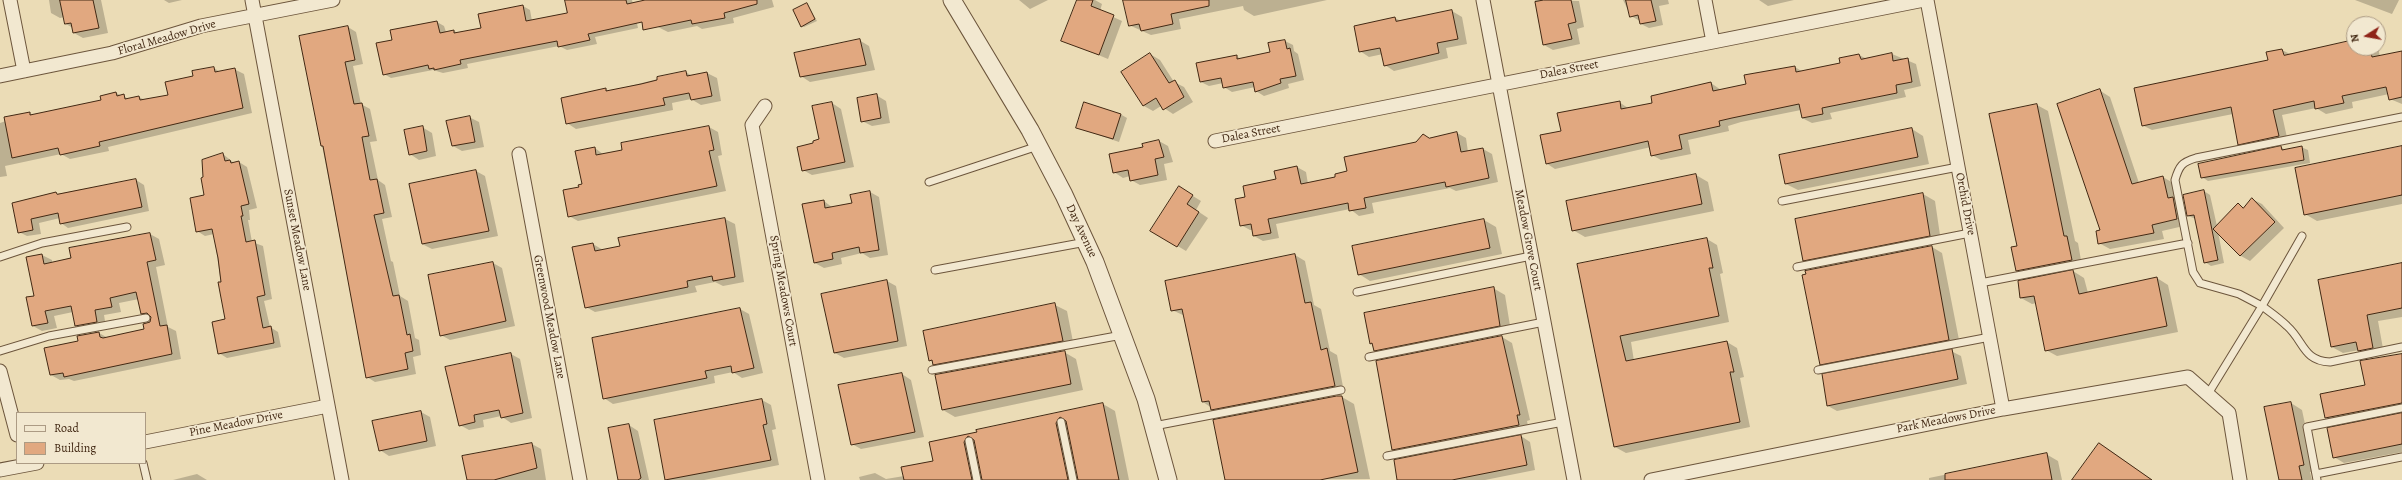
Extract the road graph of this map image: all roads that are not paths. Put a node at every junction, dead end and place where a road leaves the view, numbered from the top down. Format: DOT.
graph roads {
  1 [pos="10,0"];
  2 [pos="252,0"];
  3 [pos="333,0"];
  4 [pos="952,0"];
  5 [pos="1483,0"];
  6 [pos="1705,0"];
  7 [pos="1924,0"];
  8 [pos="1927,0"];
  9 [pos="255,15"];
  10 [pos="1713,42"];
  11 [pos="24,71"];
  12 [pos="0,76"];
  13 [pos="1499,84"];
  14 [pos="765,106"];
  15 [pos="2402,116"];
  16 [pos="1215,141"];
  17 [pos="1038,146"];
  18 [pos="519,154"];
  19 [pos="1958,167"];
  20 [pos="928,182"];
  21 [pos="1782,201"];
  22 [pos="127,227"];
  23 [pos="1970,233"];
  24 [pos="2302,236"];
  25 [pos="1086,242"];
  26 [pos="2188,243"];
  27 [pos="1531,256"];
  28 [pos="0,257"];
  29 [pos="1797,267"];
  30 [pos="935,270"];
  31 [pos="1980,283"];
  32 [pos="1357,292"];
  33 [pos="2262,306"];
  34 [pos="146,318"];
  35 [pos="1544,322"];
  36 [pos="1122,335"];
  37 [pos="1990,337"];
  38 [pos="2402,348"];
  39 [pos="0,351"];
  40 [pos="1370,357"];
  41 [pos="932,370"];
  42 [pos="1818,370"];
  43 [pos="0,371"];
  44 [pos="1341,390"];
  45 [pos="2208,394"];
  46 [pos="328,406"];
  47 [pos="2402,408"];
  48 [pos="2003,409"];
  49 [pos="1061,422"];
  50 [pos="1563,422"];
  51 [pos="1154,426"];
  52 [pos="16,431"];
  53 [pos="969,441"];
  54 [pos="146,442"];
  55 [pos="1387,456"];
  56 [pos="2402,457"];
  57 [pos="29,464"];
  58 [pos="143,464"];
  59 [pos="0,470"];
  60 [pos="2317,477"];
  61 [pos="147,480"];
  62 [pos="342,480"];
  63 [pos="580,480"];
  64 [pos="818,480"];
  65 [pos="977,480"];
  66 [pos="1072,480"];
  67 [pos="1168,480"];
  68 [pos="1574,480"];
  69 [pos="1651,480"];
  70 [pos="2240,480"];
  1 -- 11 [label="street"];
  2 -- 9 [label="street, Sunset Meadow Lane"];
  3 -- 9 [label="street, Floral Meadow Drive"];
  4 -- 17 [label="street, Day Avenue"];
  5 -- 13 [label="street, Meadow Grove Court"];
  6 -- 10 [label="street"];
  7 -- 10 [label="street, Dalea Street"];
  8 -- 19 [label="street, Orchid Drive"];
  9 -- 11 [label="street, Floral Meadow Drive"];
  9 -- 46 [label="street, Sunset Meadow Lane"];
  10 -- 13 [label="street, Dalea Street"];
  11 -- 12 [label="street, Floral Meadow Drive"];
  13 -- 16 [label="street, Dalea Street"];
  13 -- 27 [label="street, Meadow Grove Court"];
  14 -- 64 [label="street, Spring Meadows Court"];
  15 -- 26 [label="lane"];
  17 -- 20 [label="lane"];
  17 -- 25 [label="street, Day Avenue"];
  18 -- 63 [label="street, Greenwood Meadow Lane"];
  19 -- 21 [label="lane"];
  19 -- 23 [label="street, Orchid Drive"];
  22 -- 28 [label="lane"];
  23 -- 29 [label="lane"];
  23 -- 31 [label="street, Orchid Drive"];
  24 -- 33 [label="lane"];
  25 -- 30 [label="lane"];
  25 -- 36 [label="street, Day Avenue"];
  26 -- 31 [label="lane"];
  26 -- 33 [label="lane"];
  27 -- 32 [label="lane"];
  27 -- 35 [label="street, Meadow Grove Court"];
  31 -- 37 [label="street, Orchid Drive"];
  33 -- 38 [label="lane"];
  33 -- 45 [label="lane"];
  34 -- 39 [label="lane"];
  35 -- 40 [label="lane"];
  35 -- 50 [label="street, Meadow Grove Court"];
  36 -- 41 [label="lane"];
  36 -- 51 [label="street, Day Avenue"];
  37 -- 42 [label="lane"];
  37 -- 48 [label="street, Orchid Drive"];
  43 -- 52 [label="street"];
  44 -- 51 [label="lane"];
  45 -- 48 [label="street, Park Meadows Drive"];
  45 -- 70 [label="street, Park Meadows Drive"];
  46 -- 54 [label="street, Pine Meadow Drive"];
  46 -- 62 [label="street, Sunset Meadow Lane"];
  47 -- 60 [label="lane"];
  48 -- 69 [label="street, Park Meadows Drive"];
  49 -- 66 [label="lane"];
  50 -- 55 [label="lane"];
  50 -- 68 [label="street, Meadow Grove Court"];
  51 -- 67 [label="street, Day Avenue"];
  53 -- 65 [label="lane"];
  56 -- 60 [label="lane"];
  57 -- 59 [label="street"];
  58 -- 61 [label="lane"];
}
